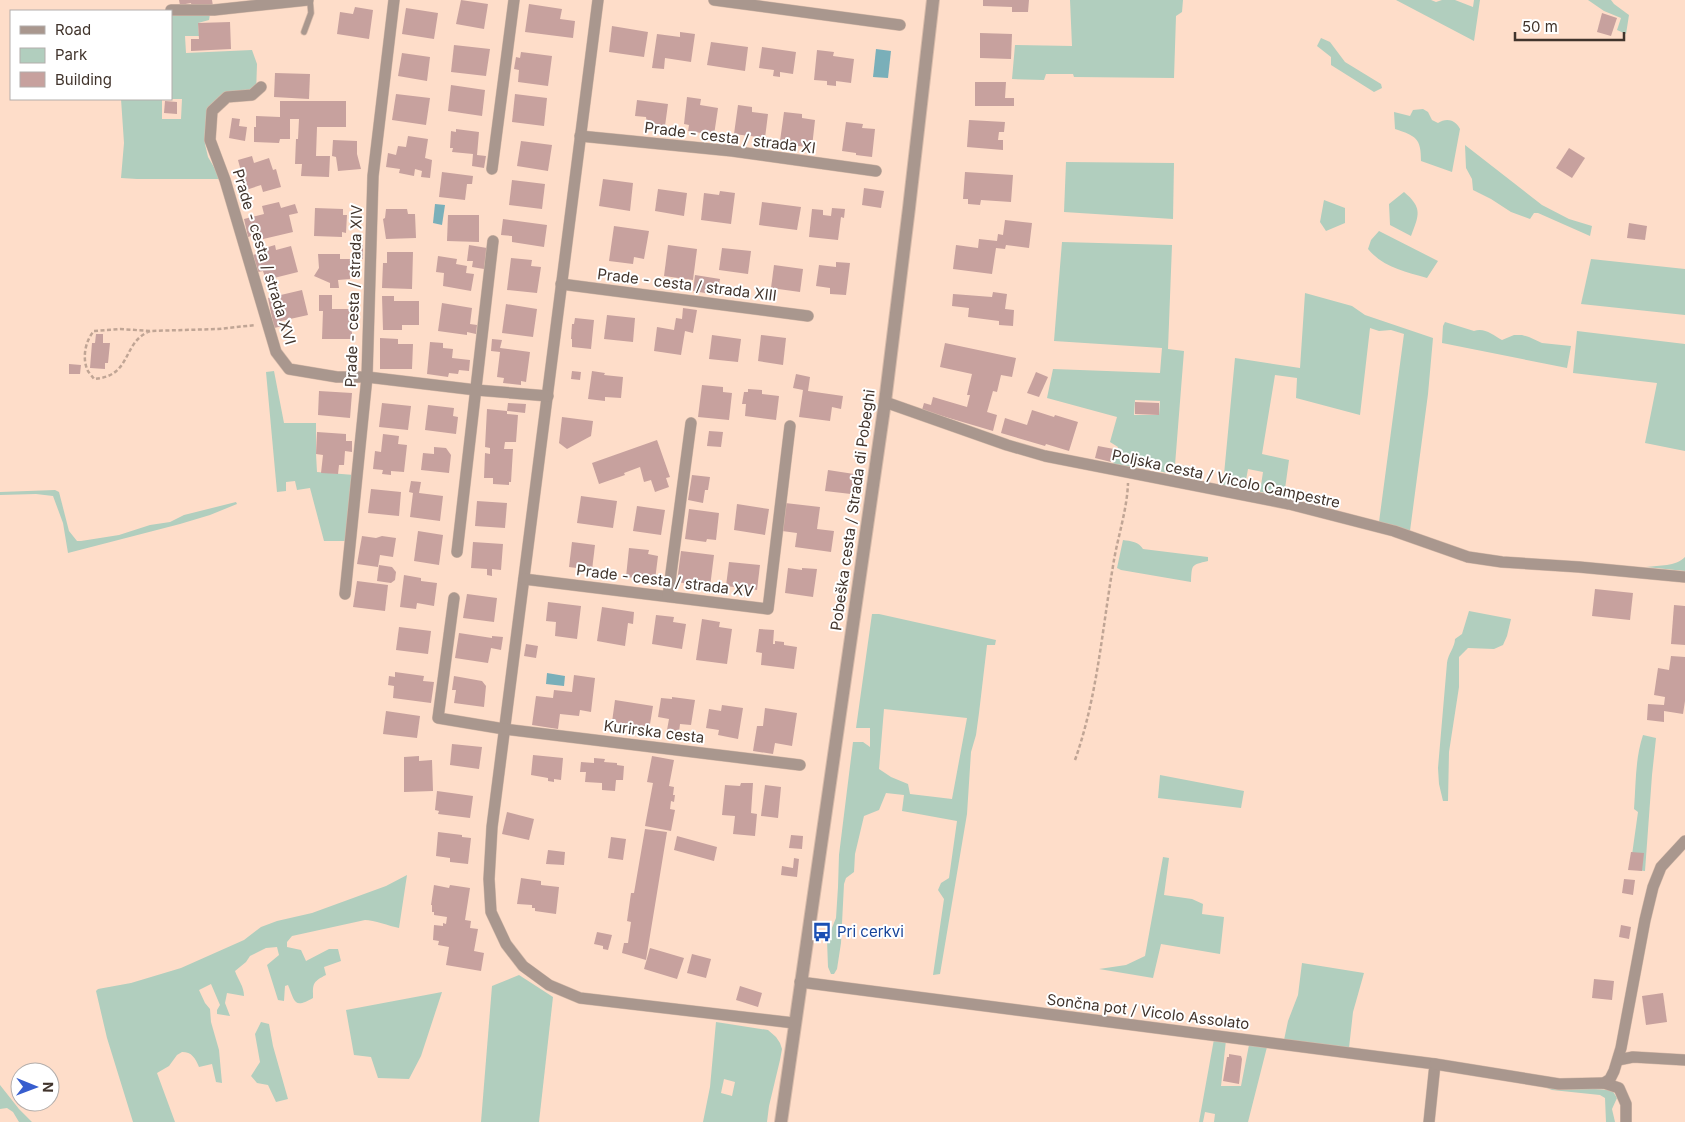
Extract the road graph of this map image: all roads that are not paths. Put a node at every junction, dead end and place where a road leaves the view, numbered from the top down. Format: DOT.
graph roads {
  1 [pos="309,0"];
  2 [pos="394,0"];
  3 [pos="514,0"];
  4 [pos="598,0"];
  5 [pos="714,0"];
  6 [pos="933,0"];
  7 [pos="171,10"];
  8 [pos="900,25"];
  9 [pos="304,32"];
  10 [pos="262,87"];
  11 [pos="580,136"];
  12 [pos="492,169"];
  13 [pos="876,171"];
  14 [pos="493,241"];
  15 [pos="562,284"];
  16 [pos="808,316"];
  17 [pos="367,377"];
  18 [pos="476,390"];
  19 [pos="548,396"];
  20 [pos="885,402"];
  21 [pos="691,422"];
  22 [pos="790,426"];
  23 [pos="457,552"];
  24 [pos="1685,577"];
  25 [pos="524,579"];
  26 [pos="346,594"];
  27 [pos="668,596"];
  28 [pos="454,598"];
  29 [pos="504,729"];
  30 [pos="800,765"];
  31 [pos="1685,841"];
  32 [pos="800,982"];
  33 [pos="794,1023"];
  34 [pos="1618,1060"];
  35 [pos="1685,1060"];
  36 [pos="1435,1064"];
  37 [pos="1604,1083"];
  38 [pos="781,1122"];
  39 [pos="1429,1122"];
  40 [pos="1626,1122"];
  1 -- 7 [label="street"];
  1 -- 9 [label="lane"];
  2 -- 17 [label="street, Prade - cesta / strada XIV"];
  3 -- 12 [label="street"];
  4 -- 11 [label="street"];
  5 -- 8 [label="street"];
  6 -- 20 [label="street, Pobeška cesta / Strada di Pobeghi"];
  10 -- 17 [label="street, Prade - cesta / strada XVI"];
  11 -- 13 [label="street, Prade - cesta / strada XI"];
  11 -- 15 [label="street"];
  14 -- 18 [label="street"];
  15 -- 16 [label="street, Prade - cesta / strada XIII"];
  15 -- 19 [label="street"];
  17 -- 18 [label="street, Prade - cesta / strada XVI"];
  17 -- 26 [label="street, Prade - cesta / strada XIV"];
  18 -- 19 [label="street, Prade - cesta / strada XVI"];
  18 -- 23 [label="street"];
  19 -- 25 [label="street"];
  20 -- 24 [label="street, Poljska cesta / Vicolo Campestre"];
  20 -- 32 [label="street, Pobeška cesta / Strada di Pobeghi"];
  21 -- 27 [label="street"];
  22 -- 27 [label="street, Prade - cesta / strada XV"];
  25 -- 27 [label="street, Prade - cesta / strada XV"];
  25 -- 29 [label="street"];
  28 -- 29 [label="street, Kurirska cesta"];
  29 -- 30 [label="street, Kurirska cesta"];
  29 -- 33 [label="street"];
  31 -- 34 [label="street"];
  32 -- 33 [label="street, Pobeška cesta / Strada di Pobeghi"];
  32 -- 36 [label="street, Sončna pot / Vicolo Assolato"];
  33 -- 38 [label="street, Pobeška cesta / Strada di Pobeghi"];
  34 -- 35 [label="street"];
  34 -- 37 [label="street"];
  36 -- 37 [label="street, Sončna pot / Vicolo Assolato"];
  36 -- 39 [label="street"];
  37 -- 40 [label="street"];
}
